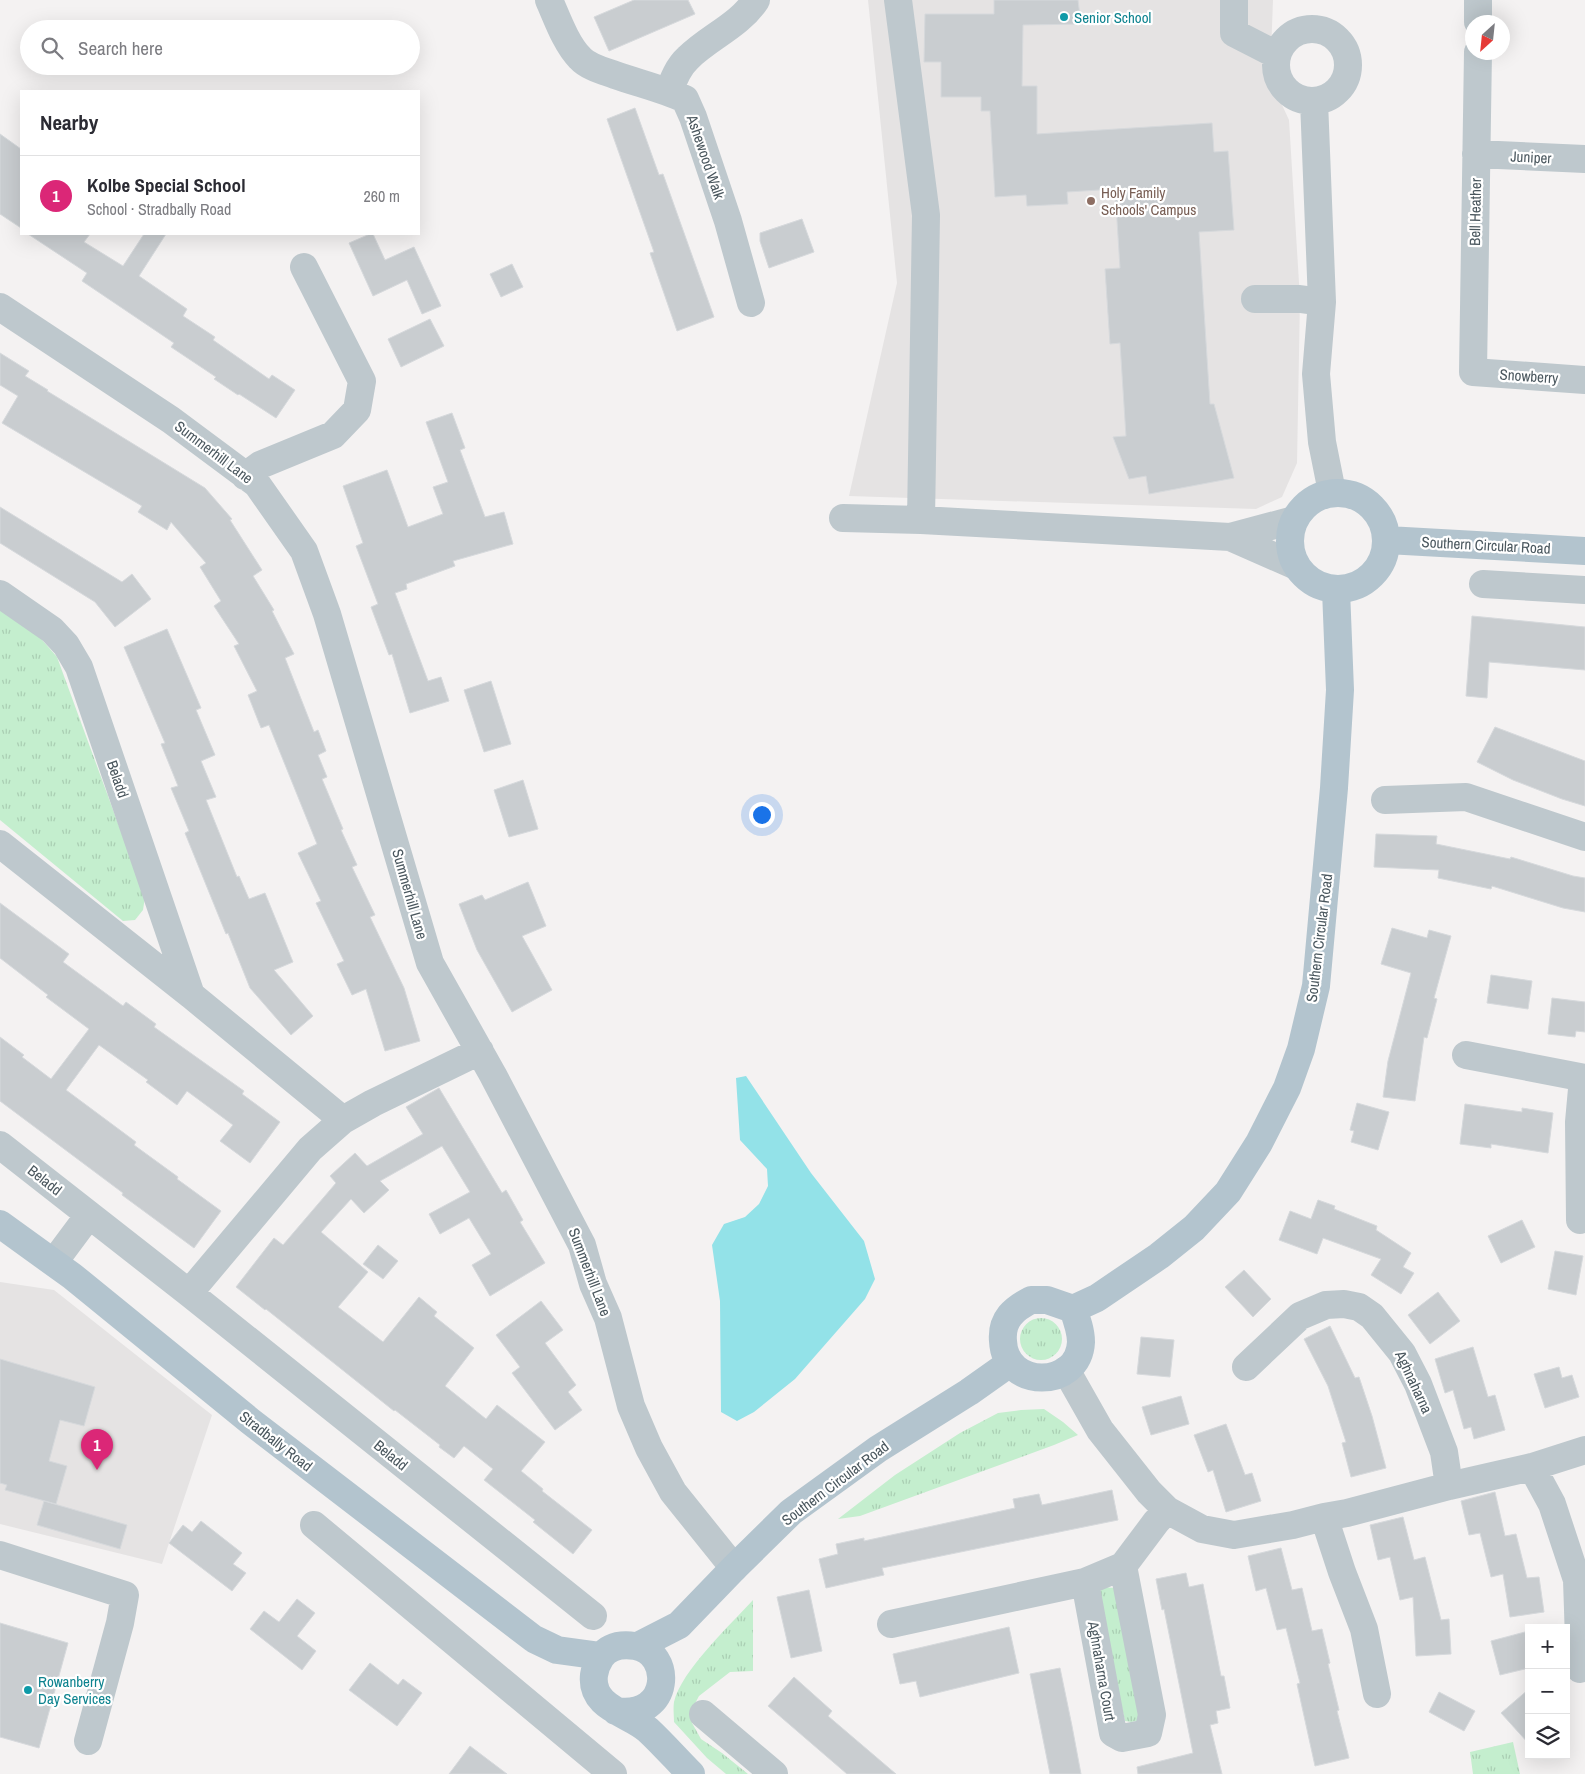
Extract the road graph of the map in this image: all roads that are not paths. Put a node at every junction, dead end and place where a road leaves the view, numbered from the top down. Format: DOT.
graph roads {
  1 [pos="549,0"];
  2 [pos="756,0"];
  3 [pos="898,0"];
  4 [pos="1234,0"];
  5 [pos="1478,0"];
  6 [pos="1478,15"];
  7 [pos="1277,54"];
  8 [pos="1478,60"];
  9 [pos="669,92"];
  10 [pos="1314,101"];
  11 [pos="1476,154"];
  12 [pos="1585,159"];
  13 [pos="304,267"];
  14 [pos="1254,299"];
  15 [pos="1322,302"];
  16 [pos="751,303"];
  17 [pos="0,307"];
  18 [pos="1473,372"];
  19 [pos="1585,380"];
  20 [pos="245,476"];
  21 [pos="1332,492"];
  22 [pos="843,518"];
  23 [pos="921,520"];
  24 [pos="1294,520"];
  25 [pos="1230,537"];
  26 [pos="1387,540"];
  27 [pos="1585,551"];
  28 [pos="1296,566"];
  29 [pos="1483,584"];
  30 [pos="1336,590"];
  31 [pos="1585,590"];
  32 [pos="0,594"];
  33 [pos="1386,800"];
  34 [pos="1585,838"];
  35 [pos="0,844"];
  36 [pos="191,995"];
  37 [pos="480,1051"];
  38 [pos="1466,1055"];
  39 [pos="1584,1078"];
  40 [pos="344,1120"];
  41 [pos="0,1145"];
  42 [pos="89,1216"];
  43 [pos="1580,1220"];
  44 [pos="0,1224"];
  45 [pos="54,1262"];
  46 [pos="189,1293"];
  47 [pos="1073,1309"];
  48 [pos="1010,1363"];
  49 [pos="1246,1367"];
  50 [pos="1066,1370"];
  51 [pos="1585,1450"];
  52 [pos="1532,1467"];
  53 [pos="1449,1486"];
  54 [pos="1167,1510"];
  55 [pos="1324,1517"];
  56 [pos="314,1525"];
  57 [pos="0,1555"];
  58 [pos="1123,1566"];
  59 [pos="734,1568"];
  60 [pos="1085,1582"];
  61 [pos="593,1616"];
  62 [pos="891,1624"];
  63 [pos="679,1625"];
  64 [pos="638,1646"];
  65 [pos="557,1650"];
  66 [pos="602,1656"];
  67 [pos="1580,1669"];
  68 [pos="662,1676"];
  69 [pos="1377,1694"];
  70 [pos="626,1711"];
  71 [pos="703,1714"];
  72 [pos="88,1741"];
  73 [pos="613,1774"];
  74 [pos="691,1774"];
  75 [pos="774,1774"];
  1 -- 9 [label="street, Ashewood Walk"];
  2 -- 9 [label="street"];
  3 -- 23 [label="street"];
  4 -- 7 [label="street"];
  5 -- 6 [label="street"];
  7 -- 10 [label="street"];
  7 -- 10 [label="street"];
  8 -- 11 [label="street, Bell Heather"];
  9 -- 16 [label="street, Ashewood Walk"];
  10 -- 15 [label="street"];
  11 -- 12 [label="street, Juniper"];
  11 -- 18 [label="street, Bell Heather"];
  13 -- 20 [label="street"];
  14 -- 15 [label="street"];
  15 -- 21 [label="street"];
  17 -- 20 [label="street, Summerhill Lane"];
  18 -- 19 [label="street, Snowberry"];
  20 -- 37 [label="street, Summerhill Lane"];
  21 -- 24 [label="main road"];
  21 -- 26 [label="main road"];
  22 -- 23 [label="street"];
  23 -- 25 [label="street"];
  24 -- 25 [label="street"];
  24 -- 28 [label="main road"];
  25 -- 28 [label="street"];
  26 -- 27 [label="main road, Southern Circular Road"];
  26 -- 30 [label="main road"];
  28 -- 30 [label="main road"];
  29 -- 31 [label="street"];
  30 -- 47 [label="main road, Southern Circular Road"];
  32 -- 36 [label="street, Beladd"];
  33 -- 34 [label="street"];
  35 -- 36 [label="street"];
  36 -- 40 [label="street"];
  37 -- 40 [label="street"];
  37 -- 59 [label="street, Summerhill Lane"];
  38 -- 39 [label="street"];
  39 -- 43 [label="street"];
  40 -- 46 [label="street"];
  41 -- 42 [label="street, Beladd"];
  42 -- 45 [label="street"];
  42 -- 46 [label="street, Beladd"];
  44 -- 45 [label="main road, Stradbally Road"];
  45 -- 65 [label="main road, Stradbally Road"];
  46 -- 61 [label="street, Beladd"];
  47 -- 48 [label="main road"];
  47 -- 50 [label="main road"];
  48 -- 50 [label="main road"];
  48 -- 59 [label="main road, Southern Circular Road"];
  49 -- 53 [label="street, Aghnaharna"];
  50 -- 54 [label="street"];
  51 -- 52 [label="street"];
  52 -- 53 [label="street"];
  52 -- 67 [label="street"];
  53 -- 55 [label="street"];
  54 -- 55 [label="street"];
  54 -- 58 [label="street"];
  55 -- 69 [label="street"];
  56 -- 73 [label="street"];
  57 -- 72 [label="street"];
  58 -- 60 [label="street"];
  58 -- 60 [label="street, Aghnaharna Court"];
  59 -- 63 [label="main road, Southern Circular Road"];
  60 -- 62 [label="street"];
  63 -- 64 [label="main road, Southern Circular Road"];
  63 -- 68 [label="main road, Southern Circular Road"];
  64 -- 66 [label="main road"];
  64 -- 68 [label="main road"];
  65 -- 66 [label="main road, Stradbally Road"];
  65 -- 70 [label="main road, Stradbally Road"];
  66 -- 70 [label="main road"];
  68 -- 70 [label="main road"];
  70 -- 74 [label="main road, Stradbally Road"];
  71 -- 75 [label="street"];
}
